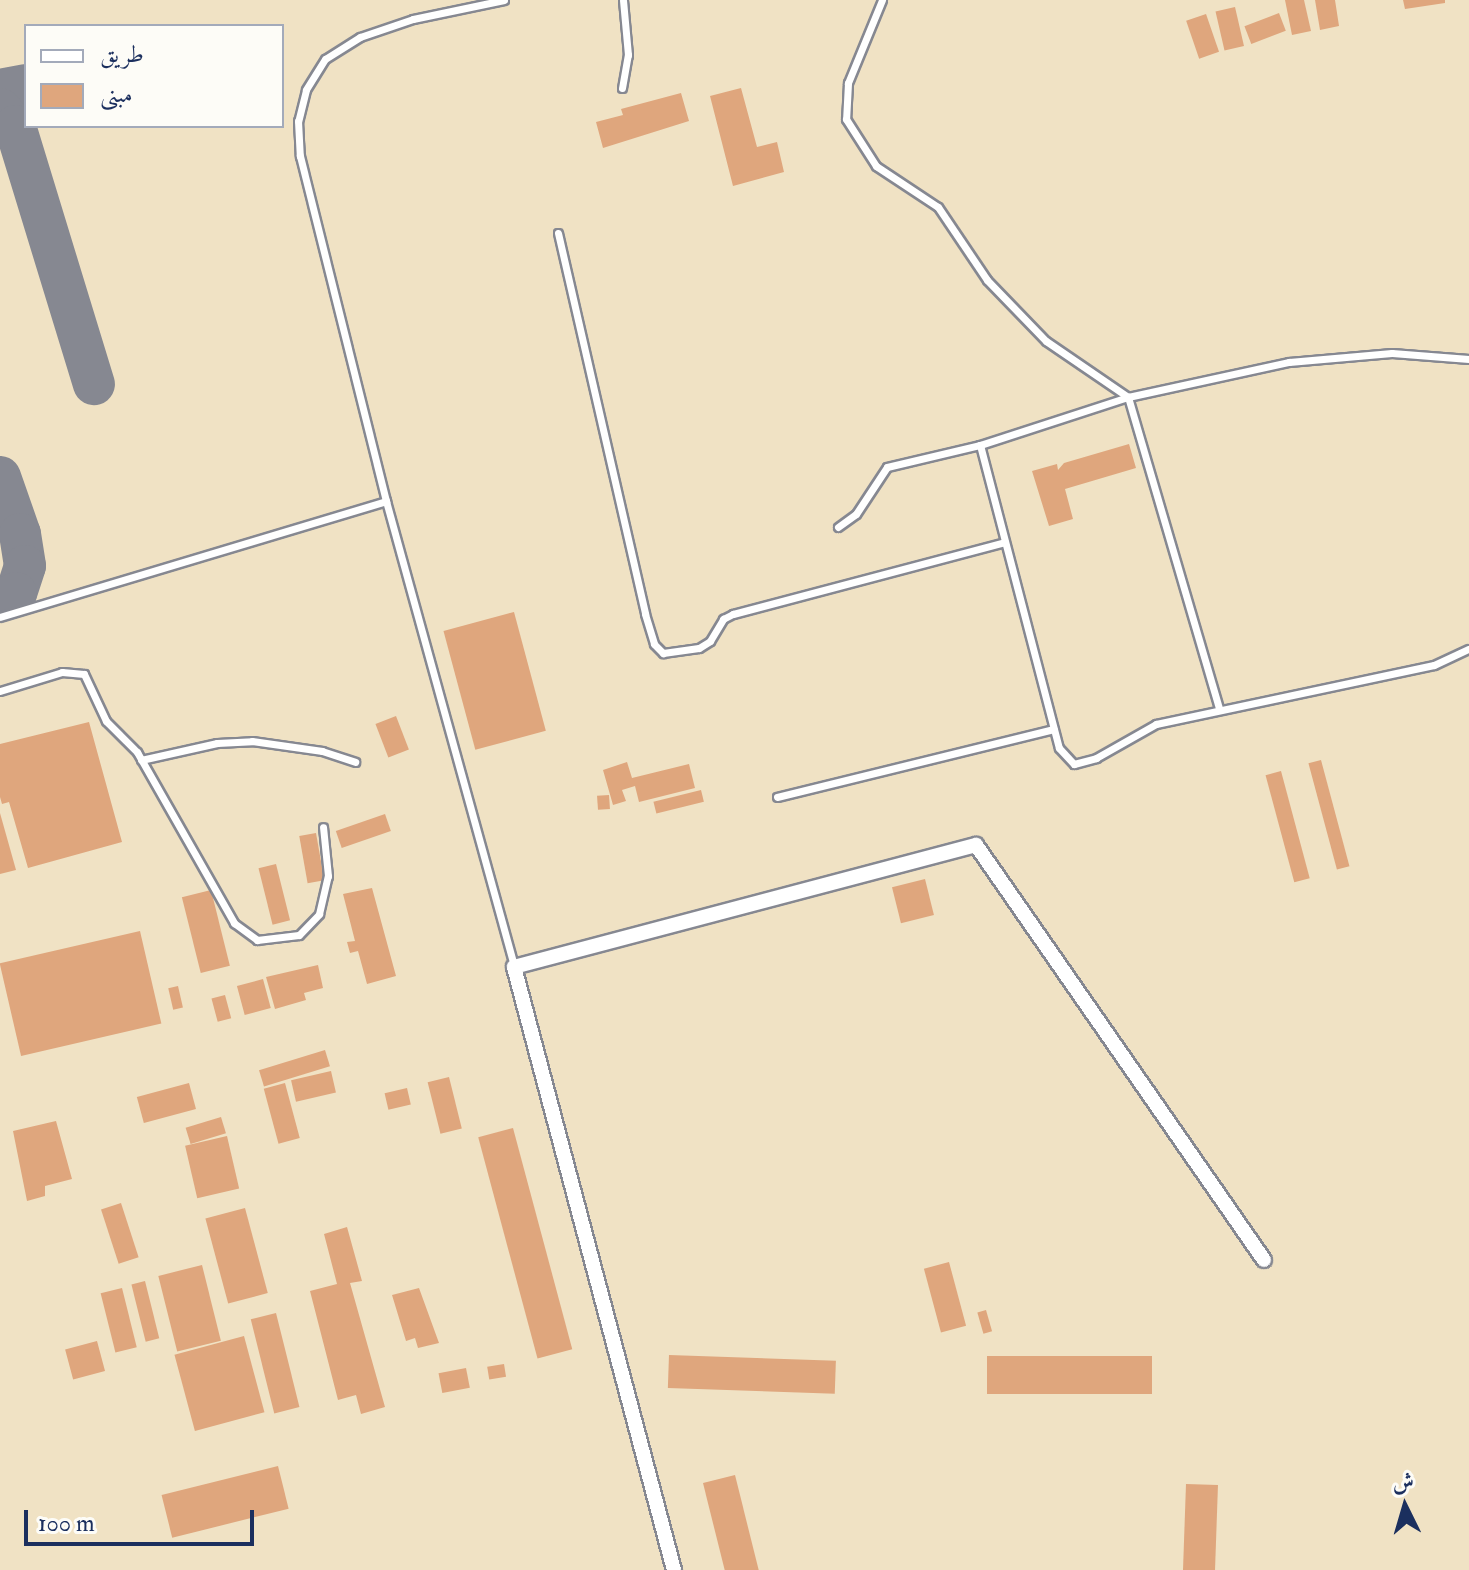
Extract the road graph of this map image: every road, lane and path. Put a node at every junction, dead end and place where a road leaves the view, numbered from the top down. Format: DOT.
graph roads {
  1 [pos="504,0"];
  2 [pos="623,0"];
  3 [pos="882,0"];
  4 [pos="622,88"];
  5 [pos="558,233"];
  6 [pos="1469,359"];
  7 [pos="1128,397"];
  8 [pos="980,445"];
  9 [pos="386,501"];
  10 [pos="838,527"];
  11 [pos="1005,542"];
  12 [pos="0,617"];
  13 [pos="1469,649"];
  14 [pos="0,691"];
  15 [pos="1219,709"];
  16 [pos="1054,729"];
  17 [pos="141,760"];
  18 [pos="355,762"];
  19 [pos="777,797"];
  20 [pos="323,827"];
  21 [pos="514,967"];
  22 [pos="1264,1260"];
  23 [pos="674,1570"];
  1 -- 9 [label="lane"];
  2 -- 4 [label="lane"];
  3 -- 7 [label="lane"];
  5 -- 11 [label="lane"];
  6 -- 7 [label="lane"];
  7 -- 8 [label="lane"];
  7 -- 15 [label="lane"];
  8 -- 10 [label="lane"];
  8 -- 11 [label="lane"];
  9 -- 12 [label="lane"];
  9 -- 21 [label="lane"];
  11 -- 16 [label="lane"];
  13 -- 15 [label="lane"];
  14 -- 17 [label="lane"];
  15 -- 16 [label="lane"];
  16 -- 19 [label="lane"];
  17 -- 18 [label="lane"];
  17 -- 20 [label="lane"];
  21 -- 22 [label="street"];
  21 -- 23 [label="street"];
}
